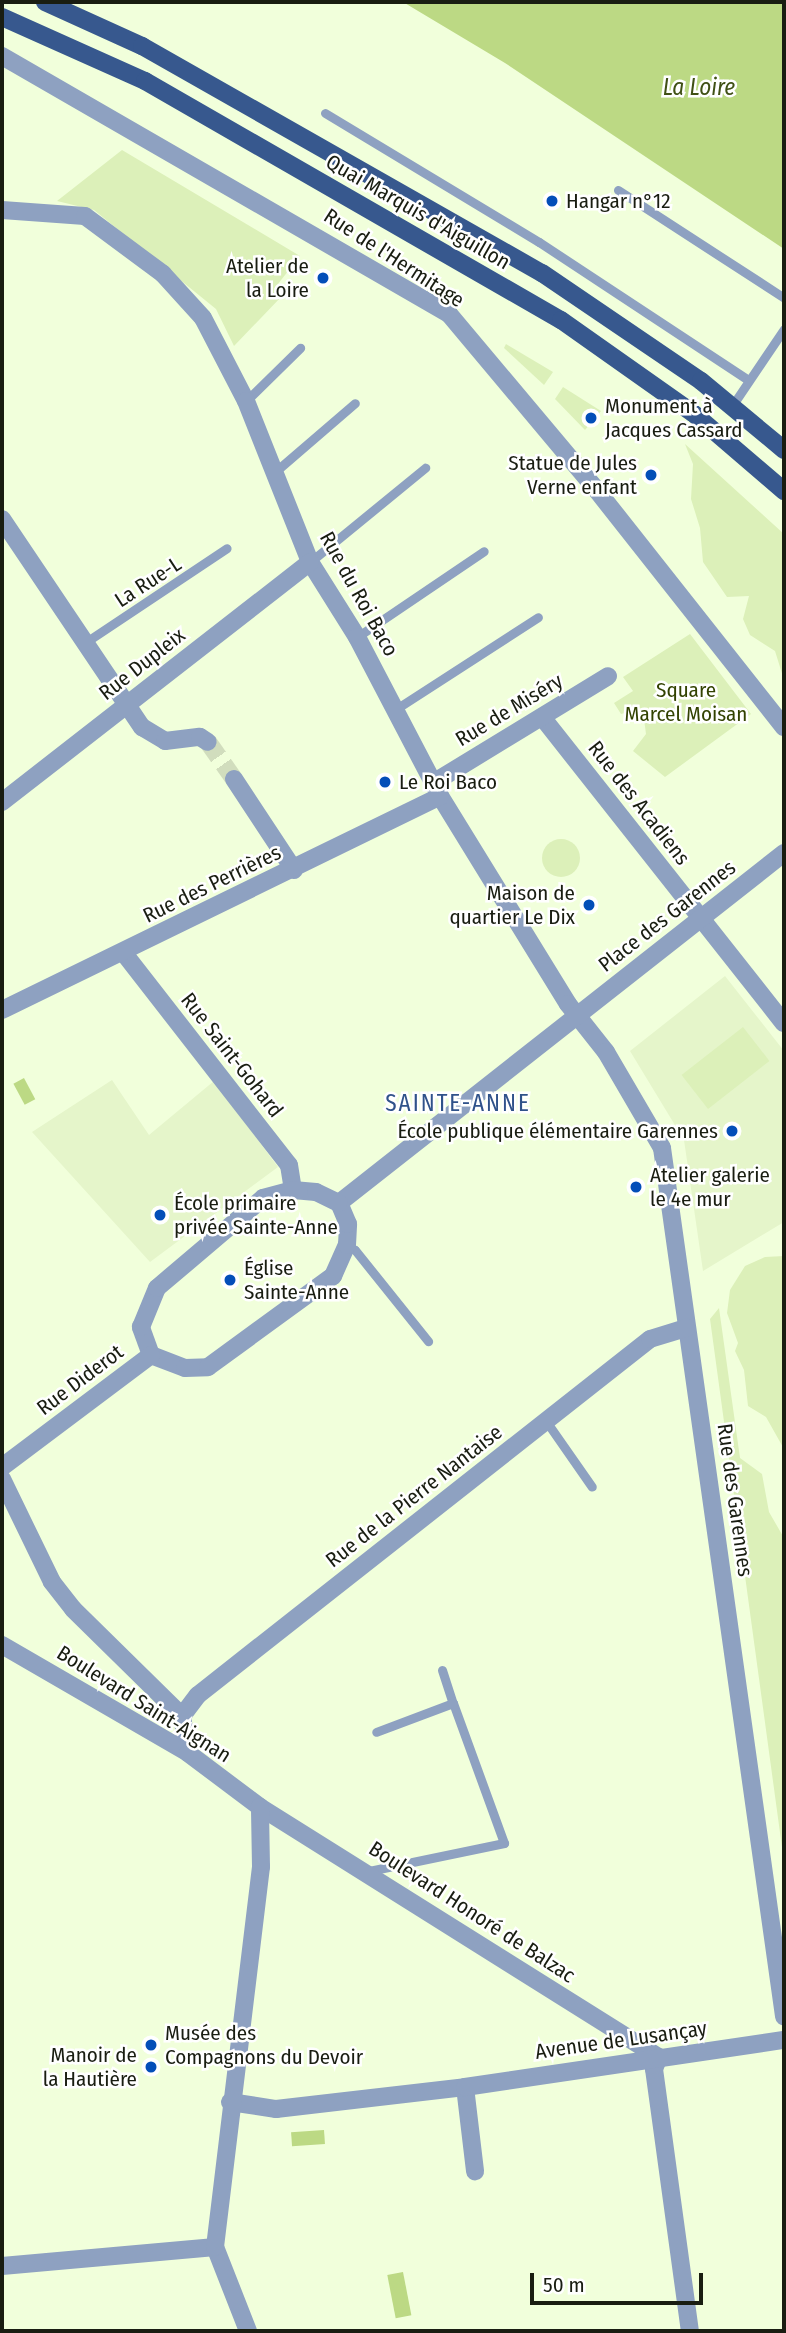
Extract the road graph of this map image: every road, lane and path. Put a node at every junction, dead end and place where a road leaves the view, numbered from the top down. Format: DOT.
graph roads {
  1 [pos="46,2"];
  2 [pos="2,17"];
  3 [pos="2,56"];
  4 [pos="325,113"];
  5 [pos="618,190"];
  6 [pos="2,210"];
  7 [pos="784,298"];
  8 [pos="784,329"];
  9 [pos="300,348"];
  10 [pos="748,380"];
  11 [pos="246,401"];
  12 [pos="355,403"];
  13 [pos="732,406"];
  14 [pos="758,428"];
  15 [pos="784,450"];
  16 [pos="738,451"];
  17 [pos="425,468"];
  18 [pos="276,471"];
  19 [pos="784,491"];
  20 [pos="2,519"];
  21 [pos="227,548"];
  22 [pos="484,551"];
  23 [pos="310,562"];
  24 [pos="538,617"];
  25 [pos="357,637"];
  26 [pos="86,642"];
  27 [pos="608,676"];
  28 [pos="127,705"];
  29 [pos="396,709"];
  30 [pos="542,717"];
  31 [pos="784,727"];
  32 [pos="208,742"];
  33 [pos="234,779"];
  34 [pos="437,790"];
  35 [pos="2,803"];
  36 [pos="784,853"];
  37 [pos="294,870"];
  38 [pos="701,917"];
  39 [pos="124,951"];
  40 [pos="2,1010"];
  41 [pos="578,1014"];
  42 [pos="784,1023"];
  43 [pos="293,1190"];
  44 [pos="339,1203"];
  45 [pos="347,1245"];
  46 [pos="686,1328"];
  47 [pos="428,1341"];
  48 [pos="151,1355"];
  49 [pos="546,1421"];
  50 [pos="2,1467"];
  51 [pos="2,1479"];
  52 [pos="592,1487"];
  53 [pos="2,1645"];
  54 [pos="442,1670"];
  55 [pos="453,1703"];
  56 [pos="182,1716"];
  57 [pos="376,1732"];
  58 [pos="188,1754"];
  59 [pos="260,1807"];
  60 [pos="369,1871"];
  61 [pos="784,2016"];
  62 [pos="784,2039"];
  63 [pos="659,2057"];
  64 [pos="465,2087"];
  65 [pos="230,2102"];
  66 [pos="475,2171"];
  67 [pos="215,2247"];
  68 [pos="2,2266"];
  69 [pos="248,2331"];
  70 [pos="690,2331"];
  1 -- 13 [label="main road, Quai Marquis d'Aiguillon"];
  2 -- 16 [label="main road, Quai Marquis d'Aiguillon"];
  3 -- 31 [label="street, Rue de l'Hermitage"];
  4 -- 10 [label="lane"];
  5 -- 7 [label="lane"];
  6 -- 11 [label="street, Rue du Roi Baco"];
  8 -- 10 [label="lane"];
  9 -- 11 [label="lane"];
  10 -- 13 [label="lane"];
  11 -- 18 [label="street, Rue du Roi Baco"];
  12 -- 18 [label="lane"];
  13 -- 14 [label="main road, Quai Marquis d'Aiguillon"];
  14 -- 15 [label="main road, Quai Marquis d'Aiguillon"];
  14 -- 16 [label="main road"];
  16 -- 19 [label="main road, Quai Marquis d'Aiguillon"];
  17 -- 23 [label="lane"];
  18 -- 23 [label="street, Rue du Roi Baco"];
  20 -- 26 [label="street"];
  21 -- 26 [label="lane, La Rue-L"];
  22 -- 25 [label="lane"];
  23 -- 25 [label="street, Rue du Roi Baco"];
  23 -- 28 [label="street, Rue Dupleix"];
  24 -- 29 [label="lane"];
  25 -- 29 [label="street, Rue du Roi Baco"];
  26 -- 28 [label="street"];
  27 -- 30 [label="street, Rue de Miséry"];
  28 -- 32 [label="street"];
  28 -- 35 [label="street, Rue Dupleix"];
  29 -- 34 [label="street, Rue du Roi Baco"];
  30 -- 34 [label="street, Rue de Miséry"];
  30 -- 38 [label="street, Rue des Acadiens"];
  33 -- 37 [label="street"];
  34 -- 37 [label="street, Rue des Perrières"];
  34 -- 41 [label="street, Rue du Roi Baco"];
  36 -- 38 [label="street, Place des Garennes"];
  37 -- 39 [label="street, Rue des Perrières"];
  38 -- 41 [label="street, Place des Garennes"];
  38 -- 42 [label="street, Rue des Acadiens"];
  39 -- 40 [label="street, Rue des Perrières"];
  39 -- 43 [label="street, Rue Saint-Gohard"];
  41 -- 44 [label="street, Place des Garennes"];
  41 -- 46 [label="street, Rue des Garennes"];
  43 -- 44 [label="street"];
  43 -- 48 [label="street"];
  44 -- 45 [label="street"];
  45 -- 47 [label="lane"];
  45 -- 48 [label="street"];
  46 -- 49 [label="street, Rue de la Pierre Nantaise"];
  46 -- 61 [label="street, Rue des Garennes"];
  48 -- 50 [label="street, Rue Diderot"];
  49 -- 52 [label="lane"];
  49 -- 56 [label="street, Rue de la Pierre Nantaise"];
  51 -- 56 [label="street"];
  53 -- 58 [label="street, Boulevard Saint-Aignan"];
  54 -- 55 [label="lane"];
  55 -- 57 [label="lane"];
  55 -- 60 [label="lane"];
  56 -- 58 [label="street"];
  58 -- 59 [label="street, Boulevard Saint-Aignan"];
  59 -- 60 [label="street, Boulevard Honoré de Balzac"];
  59 -- 65 [label="street"];
  60 -- 63 [label="street, Boulevard Honoré de Balzac"];
  62 -- 63 [label="street, Avenue de Lusançay"];
  63 -- 64 [label="street, Avenue de Lusançay"];
  63 -- 70 [label="street"];
  64 -- 65 [label="street, Avenue de Lusançay"];
  64 -- 66 [label="street"];
  65 -- 67 [label="street"];
  67 -- 68 [label="street"];
  67 -- 69 [label="street"];
}
